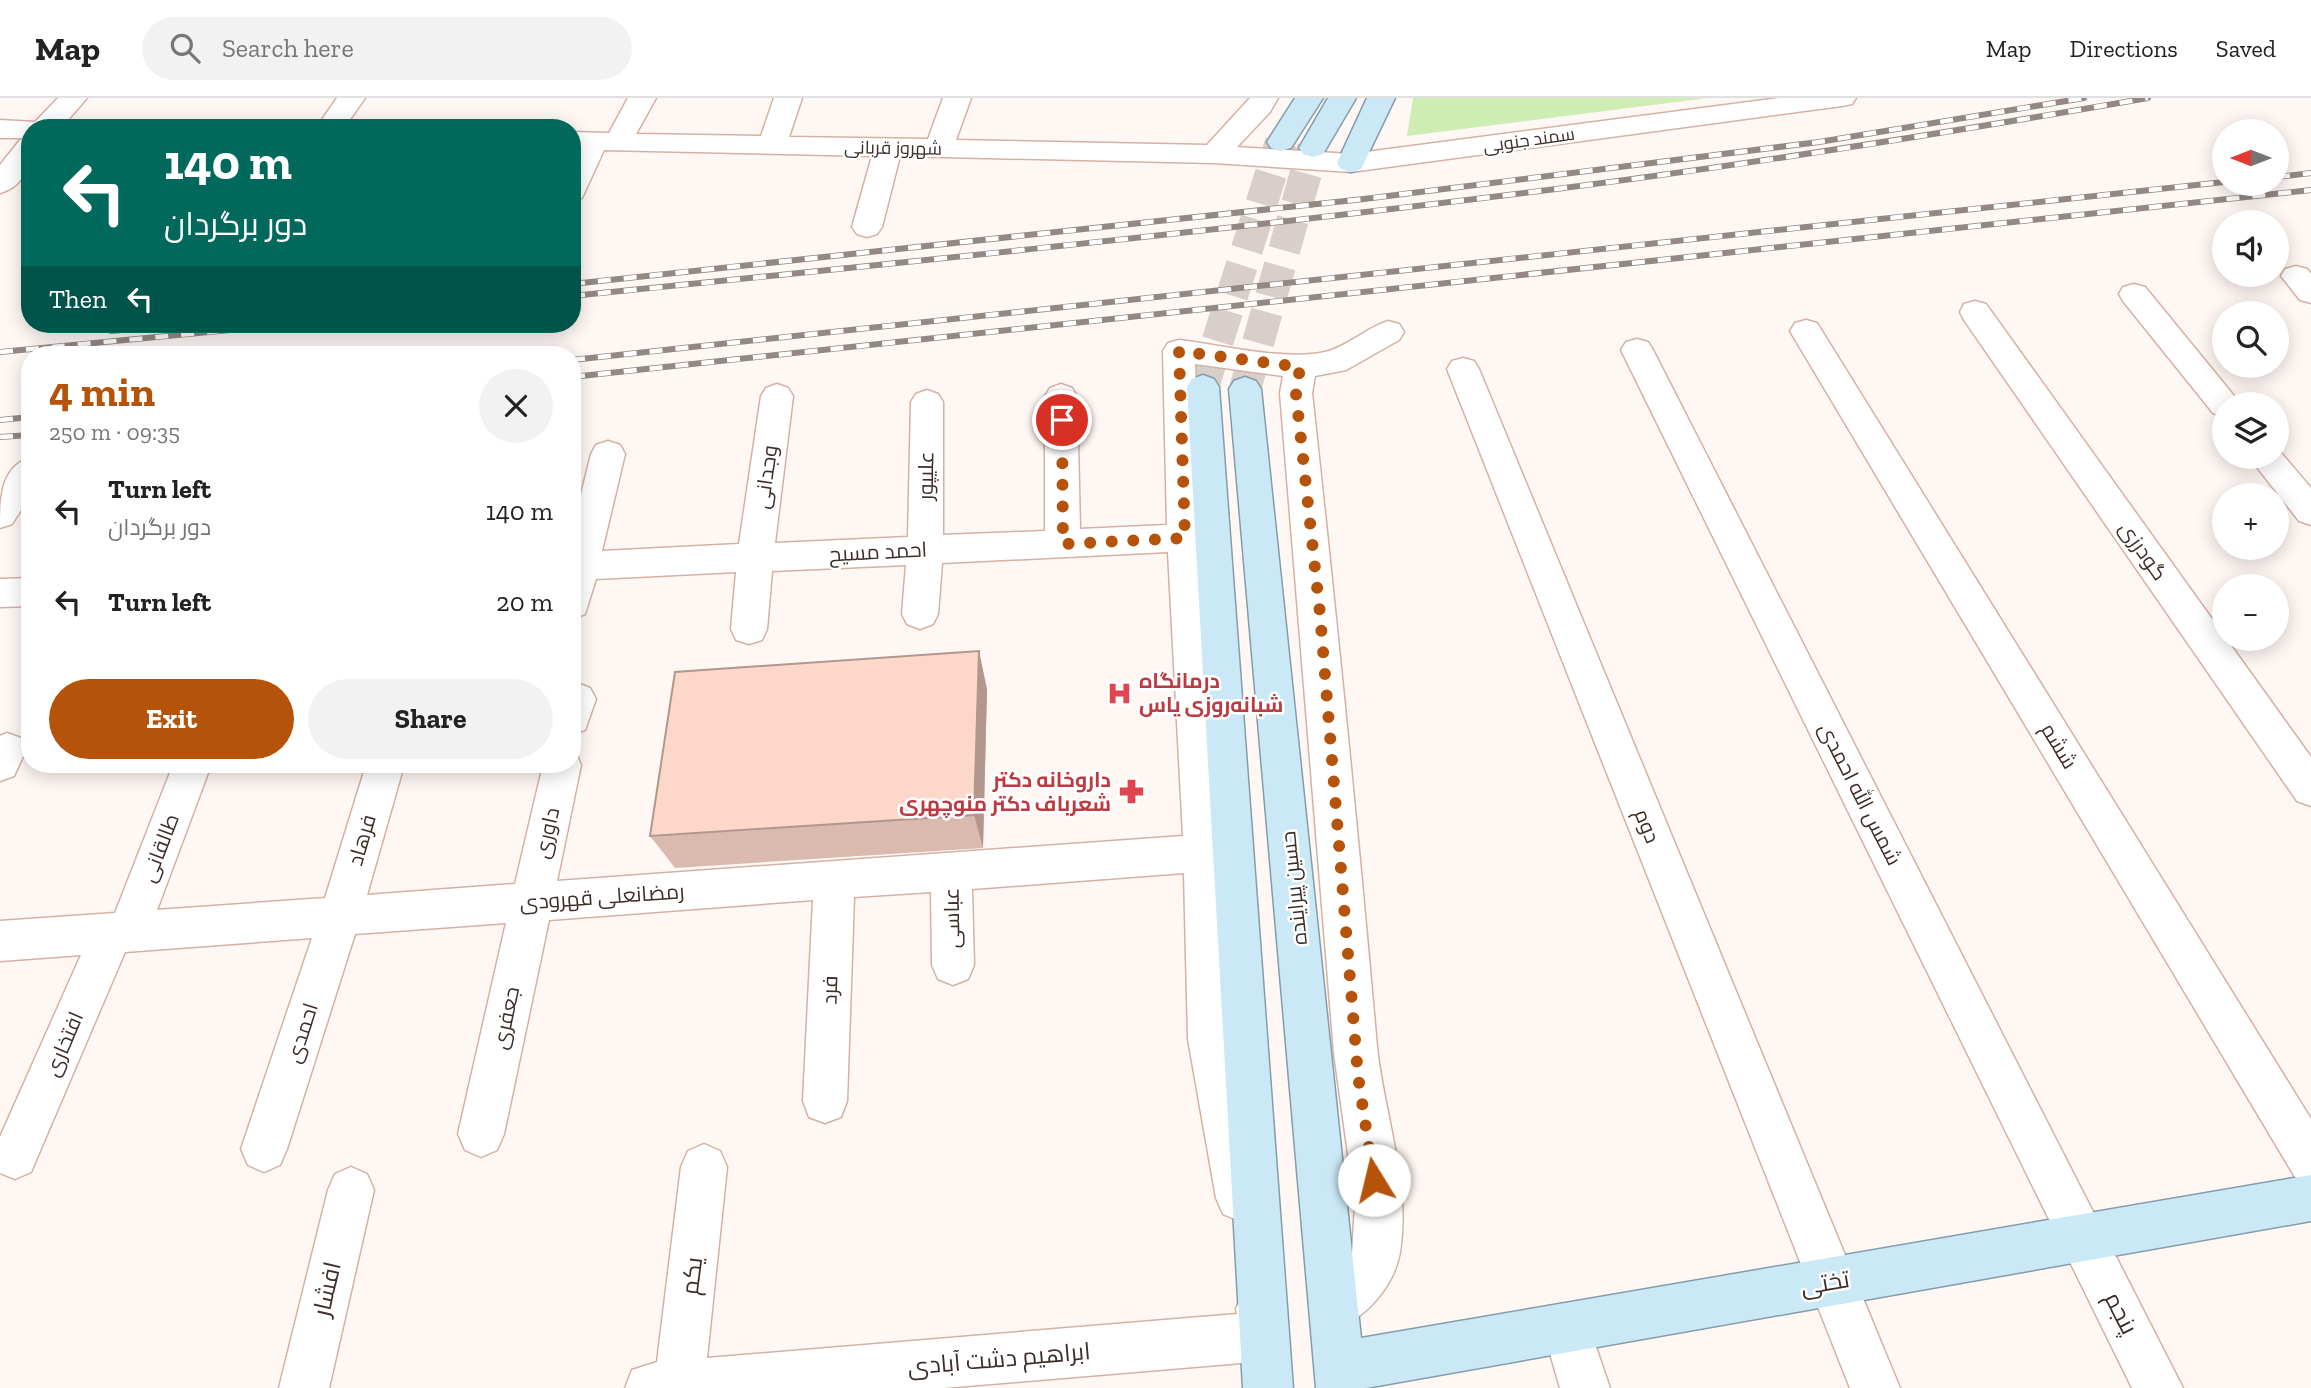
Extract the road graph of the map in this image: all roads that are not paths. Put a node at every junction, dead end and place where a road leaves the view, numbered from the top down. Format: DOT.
graph roads {
  1 [pos="73,98"];
  2 [pos="351,98"];
  3 [pos="642,98"];
  4 [pos="788,98"];
  5 [pos="957,98"];
  6 [pos="1264,98"];
  7 [pos="1309,98"];
  8 [pos="1342,98"];
  9 [pos="1381,98"];
  10 [pos="1842,98"];
  11 [pos="53,119"];
  12 [pos="336,119"];
  13 [pos="0,129"];
  14 [pos="21,130"];
  15 [pos="595,142"];
  16 [pos="1281,142"];
  17 [pos="772,145"];
  18 [pos="888,148"];
  19 [pos="1313,148"];
  20 [pos="939,149"];
  21 [pos="1214,155"];
  22 [pos="21,157"];
  23 [pos="1351,163"];
  24 [pos="581,172"];
  25 [pos="0,184"];
  26 [pos="867,227"];
  27 [pos="2134,294"];
  28 [pos="1975,312"];
  29 [pos="1806,331"];
  30 [pos="1388,332"];
  31 [pos="1637,350"];
  32 [pos="1300,367"];
  33 [pos="1463,369"];
  34 [pos="1203,387"];
  35 [pos="1245,389"];
  36 [pos="2213,392"];
  37 [pos="777,396"];
  38 [pos="1061,396"];
  39 [pos="927,402"];
  40 [pos="608,454"];
  41 [pos="2276,469"];
  42 [pos="21,481"];
  43 [pos="2311,512"];
  44 [pos="0,515"];
  45 [pos="1185,538"];
  46 [pos="1063,544"];
  47 [pos="581,548"];
  48 [pos="925,550"];
  49 [pos="755,558"];
  50 [pos="581,566"];
  51 [pos="21,592"];
  52 [pos="0,593"];
  53 [pos="919,614"];
  54 [pos="750,629"];
  55 [pos="189,773"];
  56 [pos="383,773"];
  57 [pos="560,773"];
  58 [pos="2311,789"];
  59 [pos="1204,853"];
  60 [pos="951,871"];
  61 [pos="834,880"];
  62 [pos="531,902"];
  63 [pos="340,916"];
  64 [pos="120,932"];
  65 [pos="0,941"];
  66 [pos="953,965"];
  67 [pos="825,1101"];
  68 [pos="481,1134"];
  69 [pos="264,1149"];
  70 [pos="15,1156"];
  71 [pos="2311,1161"];
  72 [pos="704,1167"];
  73 [pos="351,1190"];
  74 [pos="2311,1198"];
  75 [pos="2083,1238"];
  76 [pos="1832,1282"];
  77 [pos="1335,1306"];
  78 [pos="1567,1328"];
  79 [pos="1265,1336"];
  80 [pos="1340,1377"];
  81 [pos="664,1387"];
  82 [pos="304,1388"];
  83 [pos="1268,1388"];
  84 [pos="1585,1388"];
  85 [pos="1875,1388"];
  86 [pos="2158,1388"];
  1 -- 11 [label="street"];
  2 -- 12 [label="street"];
  3 -- 15 [label="street"];
  4 -- 17 [label="street"];
  5 -- 20 [label="street"];
  6 -- 21 [label="street"];
  7 -- 16 [label="main road"];
  8 -- 19 [label="main road"];
  9 -- 23 [label="main road"];
  10 -- 23 [label="street, سمند جنوبی"];
  13 -- 14 [label="street"];
  15 -- 17 [label="street, شهروز قربانی"];
  15 -- 24 [label="street"];
  17 -- 18 [label="street, شهروز قربانی"];
  18 -- 20 [label="street, شهروز قربانی"];
  18 -- 26 [label="street"];
  20 -- 21 [label="street, شهروز قربانی"];
  21 -- 23 [label="street, سمند جنوبی"];
  22 -- 25 [label="street"];
  27 -- 36 [label="street"];
  28 -- 58 [label="street, گودرزی"];
  29 -- 71 [label="street, ششم"];
  30 -- 32 [label="street"];
  31 -- 75 [label="street, شمس الله احمدی"];
  32 -- 45 [label="street"];
  32 -- 77 [label="street"];
  33 -- 76 [label="street, دوم"];
  34 -- 79 [label="main road"];
  35 -- 77 [label="main road, حسین پیراینده"];
  37 -- 49 [label="street, وجدانی"];
  38 -- 46 [label="street"];
  39 -- 48 [label="street, علیپور"];
  40 -- 47 [label="street"];
  41 -- 43 [label="street"];
  42 -- 44 [label="street"];
  45 -- 46 [label="street, احمد مسیح"];
  45 -- 59 [label="street"];
  46 -- 48 [label="street, احمد مسیح"];
  48 -- 49 [label="street, احمد مسیح"];
  48 -- 53 [label="street, علیپور"];
  49 -- 50 [label="street, احمد مسیح"];
  49 -- 54 [label="street, وجدانی"];
  51 -- 52 [label="street"];
  55 -- 64 [label="street, طالقانی"];
  56 -- 63 [label="street, فرهاد"];
  57 -- 62 [label="street, داوری"];
  59 -- 60 [label="street, رمضانعلی قهرودی"];
  59 -- 79 [label="street"];
  60 -- 61 [label="street, رمضانعلی قهرودی"];
  60 -- 66 [label="street, عباسی"];
  61 -- 62 [label="street, رمضانعلی قهرودی"];
  61 -- 67 [label="street, فرد"];
  62 -- 63 [label="street, رمضانعلی قهرودی"];
  62 -- 68 [label="street, جعفری"];
  63 -- 64 [label="street, رمضانعلی قهرودی"];
  63 -- 69 [label="street, احمدی"];
  64 -- 65 [label="street, رمضانعلی قهرودی"];
  64 -- 70 [label="street, افتخاری"];
  72 -- 81 [label="street, یکم"];
  73 -- 82 [label="street, افشار"];
  74 -- 75 [label="main road, تختی"];
  75 -- 76 [label="main road, تختی"];
  75 -- 86 [label="street, پنجم"];
  76 -- 78 [label="main road, تختی"];
  76 -- 85 [label="street, دوم"];
  77 -- 80 [label="main road, حسین پیراینده"];
  78 -- 80 [label="main road, تختی"];
  78 -- 84 [label="street"];
  79 -- 81 [label="street, ابراهیم دشت آبادی"];
  79 -- 83 [label="main road"];
}
